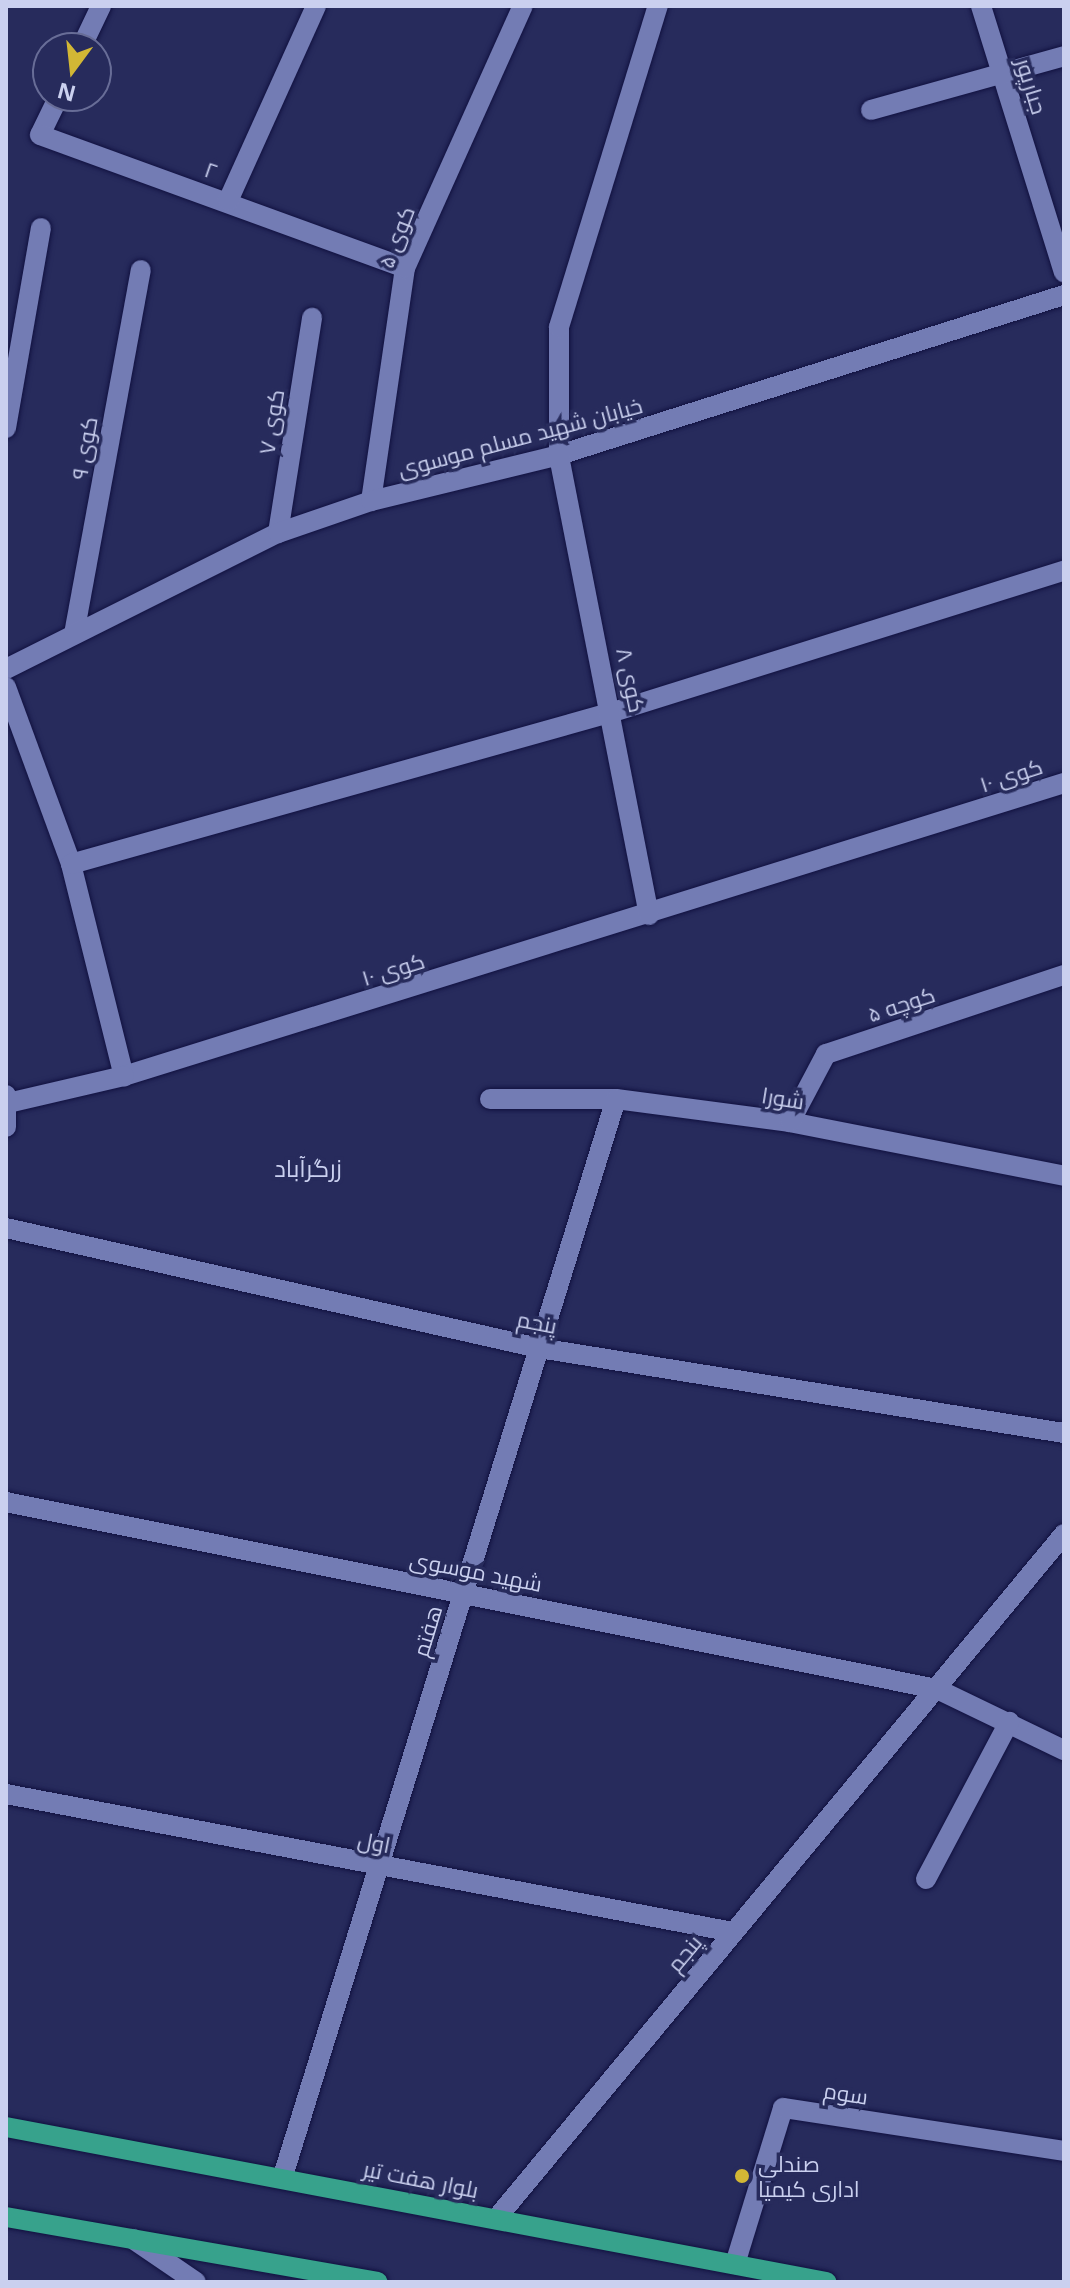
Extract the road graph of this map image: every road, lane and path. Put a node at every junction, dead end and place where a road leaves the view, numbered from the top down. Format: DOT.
graph roads {
  1 [pos="101,6"];
  2 [pos="316,6"];
  3 [pos="523,6"];
  4 [pos="658,6"];
  5 [pos="981,6"];
  6 [pos="89,32"];
  7 [pos="1064,56"];
  8 [pos="1003,72"];
  9 [pos="871,110"];
  10 [pos="51,112"];
  11 [pos="228,201"];
  12 [pos="41,228"];
  13 [pos="405,268"];
  14 [pos="141,270"];
  15 [pos="1064,272"];
  16 [pos="1064,295"];
  17 [pos="312,318"];
  18 [pos="6,428"];
  19 [pos="559,455"];
  20 [pos="371,501"];
  21 [pos="278,533"];
  22 [pos="1064,571"];
  23 [pos="74,634"];
  24 [pos="6,669"];
  25 [pos="6,687"];
  26 [pos="613,712"];
  27 [pos="1064,783"];
  28 [pos="71,864"];
  29 [pos="649,915"];
  30 [pos="1064,975"];
  31 [pos="124,1076"];
  32 [pos="7,1099"];
  33 [pos="490,1099"];
  34 [pos="616,1099"];
  35 [pos="790,1122"];
  36 [pos="6,1127"];
  37 [pos="1064,1176"];
  38 [pos="6,1228"];
  39 [pos="539,1348"];
  40 [pos="1064,1433"];
  41 [pos="6,1502"];
  42 [pos="1064,1534"];
  43 [pos="464,1593"];
  44 [pos="937,1689"];
  45 [pos="1009,1722"];
  46 [pos="1064,1750"];
  47 [pos="6,1794"];
  48 [pos="379,1867"];
  49 [pos="926,1879"];
  50 [pos="733,1932"];
  51 [pos="6,2127"];
  52 [pos="1064,2151"];
  53 [pos="283,2176"];
  54 [pos="6,2217"];
  55 [pos="496,2219"];
  56 [pos="131,2238"];
  57 [pos="735,2264"];
  58 [pos="196,2282"];
  59 [pos="377,2282"];
  60 [pos="826,2282"];
  1 -- 6 [label="street"];
  2 -- 11 [label="street"];
  3 -- 13 [label="street, کوی ۵"];
  4 -- 19 [label="street, کوی ۸"];
  5 -- 8 [label="street, جبارپور"];
  7 -- 8 [label="street"];
  8 -- 9 [label="street"];
  8 -- 15 [label="street, جبارپور"];
  10 -- 11 [label="street, ۲"];
  11 -- 13 [label="street, ۲"];
  12 -- 18 [label="street"];
  13 -- 20 [label="street, کوی ۵"];
  14 -- 23 [label="street, کوی ۹"];
  16 -- 19 [label="street, خیابان شهید مسلم موسوی"];
  17 -- 21 [label="street, کوی ۷"];
  19 -- 20 [label="street, خیابان شهید مسلم موسوی"];
  19 -- 26 [label="street, کوی ۸"];
  20 -- 21 [label="street, خیابان شهید مسلم موسوی"];
  21 -- 23 [label="street, خیابان شهید مسلم موسوی"];
  22 -- 26 [label="street"];
  23 -- 24 [label="street, خیابان شهید مسلم موسوی"];
  25 -- 28 [label="street"];
  26 -- 28 [label="street"];
  26 -- 29 [label="street, کوی ۸"];
  27 -- 29 [label="street, کوی ۱۰"];
  28 -- 31 [label="street"];
  29 -- 31 [label="street, کوی ۱۰"];
  30 -- 35 [label="street, کوچه ۵"];
  31 -- 32 [label="street, کوی ۱۰"];
  32 -- 36 [label="street"];
  33 -- 34 [label="street, شورا"];
  34 -- 35 [label="street, شورا"];
  34 -- 39 [label="street, هفتم"];
  35 -- 37 [label="street, شورا"];
  38 -- 39 [label="street, پنجم"];
  39 -- 40 [label="street, پنجم"];
  39 -- 43 [label="street, هفتم"];
  41 -- 43 [label="street, شهید موسوی"];
  42 -- 44 [label="street, پنجم"];
  43 -- 44 [label="street, شهید موسوی"];
  43 -- 48 [label="street, هفتم"];
  44 -- 45 [label="street, شهید موسوی"];
  44 -- 50 [label="street, پنجم"];
  45 -- 46 [label="street, شهید موسوی"];
  45 -- 49 [label="street"];
  47 -- 48 [label="street, اول"];
  48 -- 50 [label="street, اول"];
  48 -- 53 [label="street, هفتم"];
  50 -- 55 [label="street, پنجم"];
  51 -- 53 [label="main road, بلوار هفت تیر"];
  52 -- 57 [label="street, سوم"];
  53 -- 55 [label="main road, بلوار هفت تیر"];
  54 -- 56 [label="main road"];
  55 -- 57 [label="main road, بلوار هفت تیر"];
  56 -- 58 [label="street"];
  56 -- 59 [label="main road"];
  57 -- 60 [label="main road, بلوار هفت تیر"];
}
